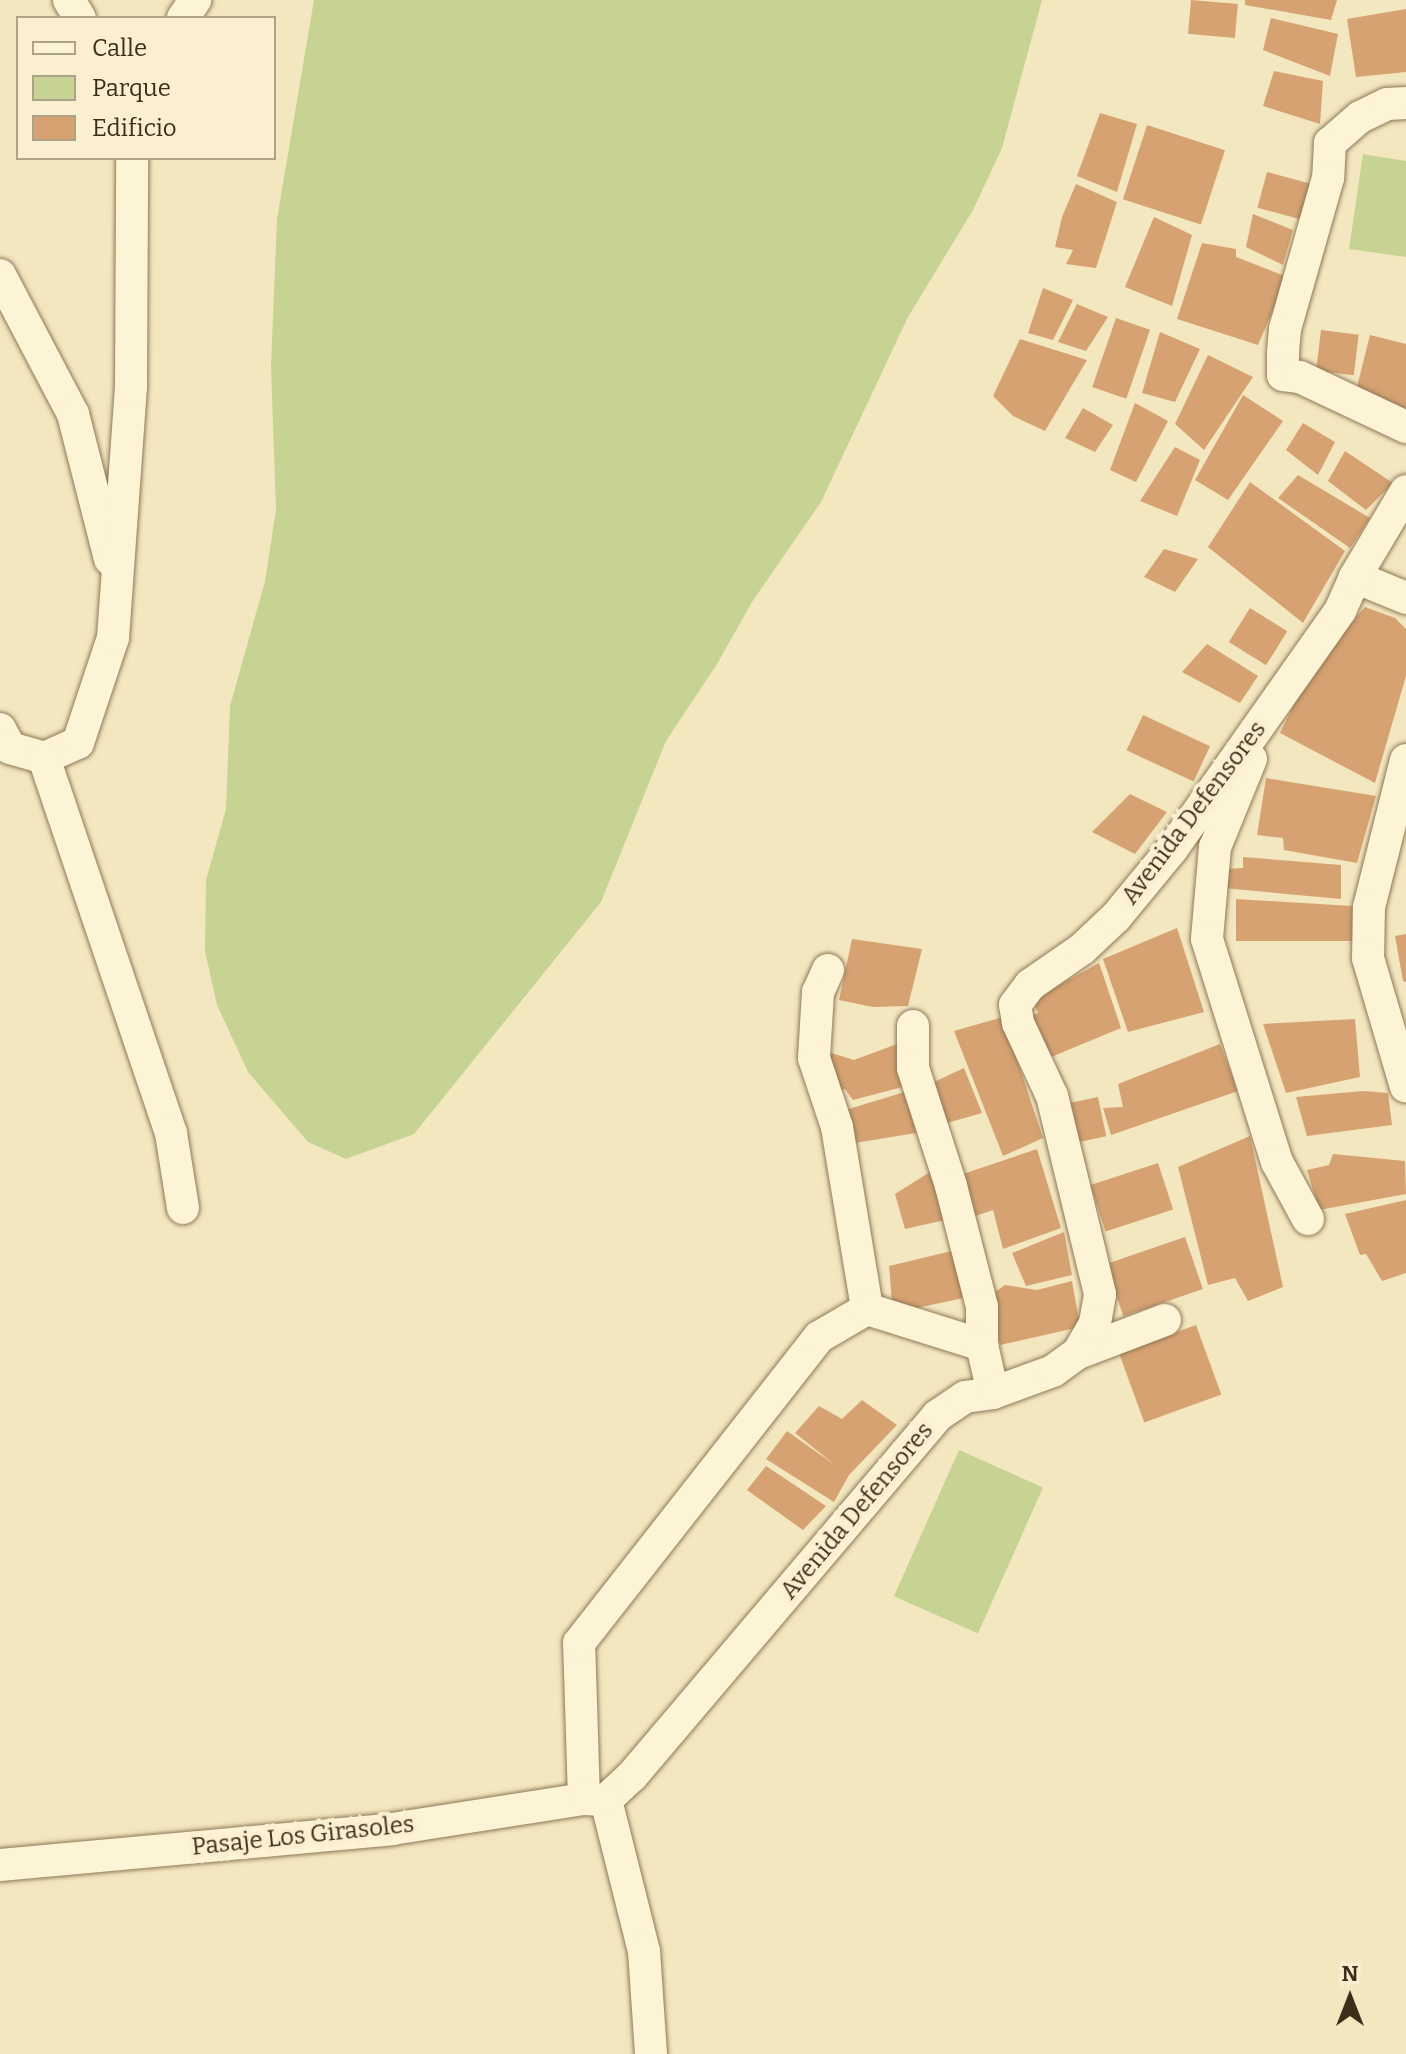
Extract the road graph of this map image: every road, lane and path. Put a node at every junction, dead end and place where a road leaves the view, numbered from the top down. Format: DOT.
graph roads {
  1 [pos="1406,103"];
  2 [pos="132,160"];
  3 [pos="0,275"];
  4 [pos="1406,427"];
  5 [pos="1406,491"];
  6 [pos="1355,577"];
  7 [pos="117,585"];
  8 [pos="1406,598"];
  9 [pos="1274,704"];
  10 [pos="0,729"];
  11 [pos="44,758"];
  12 [pos="1406,760"];
  13 [pos="828,970"];
  14 [pos="913,1026"];
  15 [pos="1406,1087"];
  16 [pos="183,1208"];
  17 [pos="1308,1219"];
  18 [pos="867,1309"];
  19 [pos="1165,1320"];
  20 [pos="982,1345"];
  21 [pos="1078,1353"];
  22 [pos="993,1393"];
  23 [pos="595,1799"];
  24 [pos="0,1865"];
  25 [pos="651,2054"];
  1 -- 4 [label="street"];
  2 -- 7 [label="street"];
  3 -- 7 [label="street"];
  5 -- 6 [label="street, Avenida Defensores"];
  6 -- 8 [label="street"];
  6 -- 9 [label="street, Avenida Defensores"];
  7 -- 11 [label="street"];
  9 -- 17 [label="street"];
  9 -- 21 [label="street, Avenida Defensores"];
  10 -- 11 [label="street"];
  11 -- 16 [label="street"];
  12 -- 15 [label="street"];
  13 -- 18 [label="street"];
  14 -- 20 [label="street"];
  18 -- 20 [label="street"];
  18 -- 23 [label="street"];
  19 -- 21 [label="street"];
  20 -- 22 [label="street"];
  21 -- 22 [label="street, Avenida Defensores"];
  22 -- 23 [label="street, Avenida Defensores"];
  23 -- 24 [label="street, Pasaje Los Girasoles"];
  23 -- 25 [label="street"];
}
